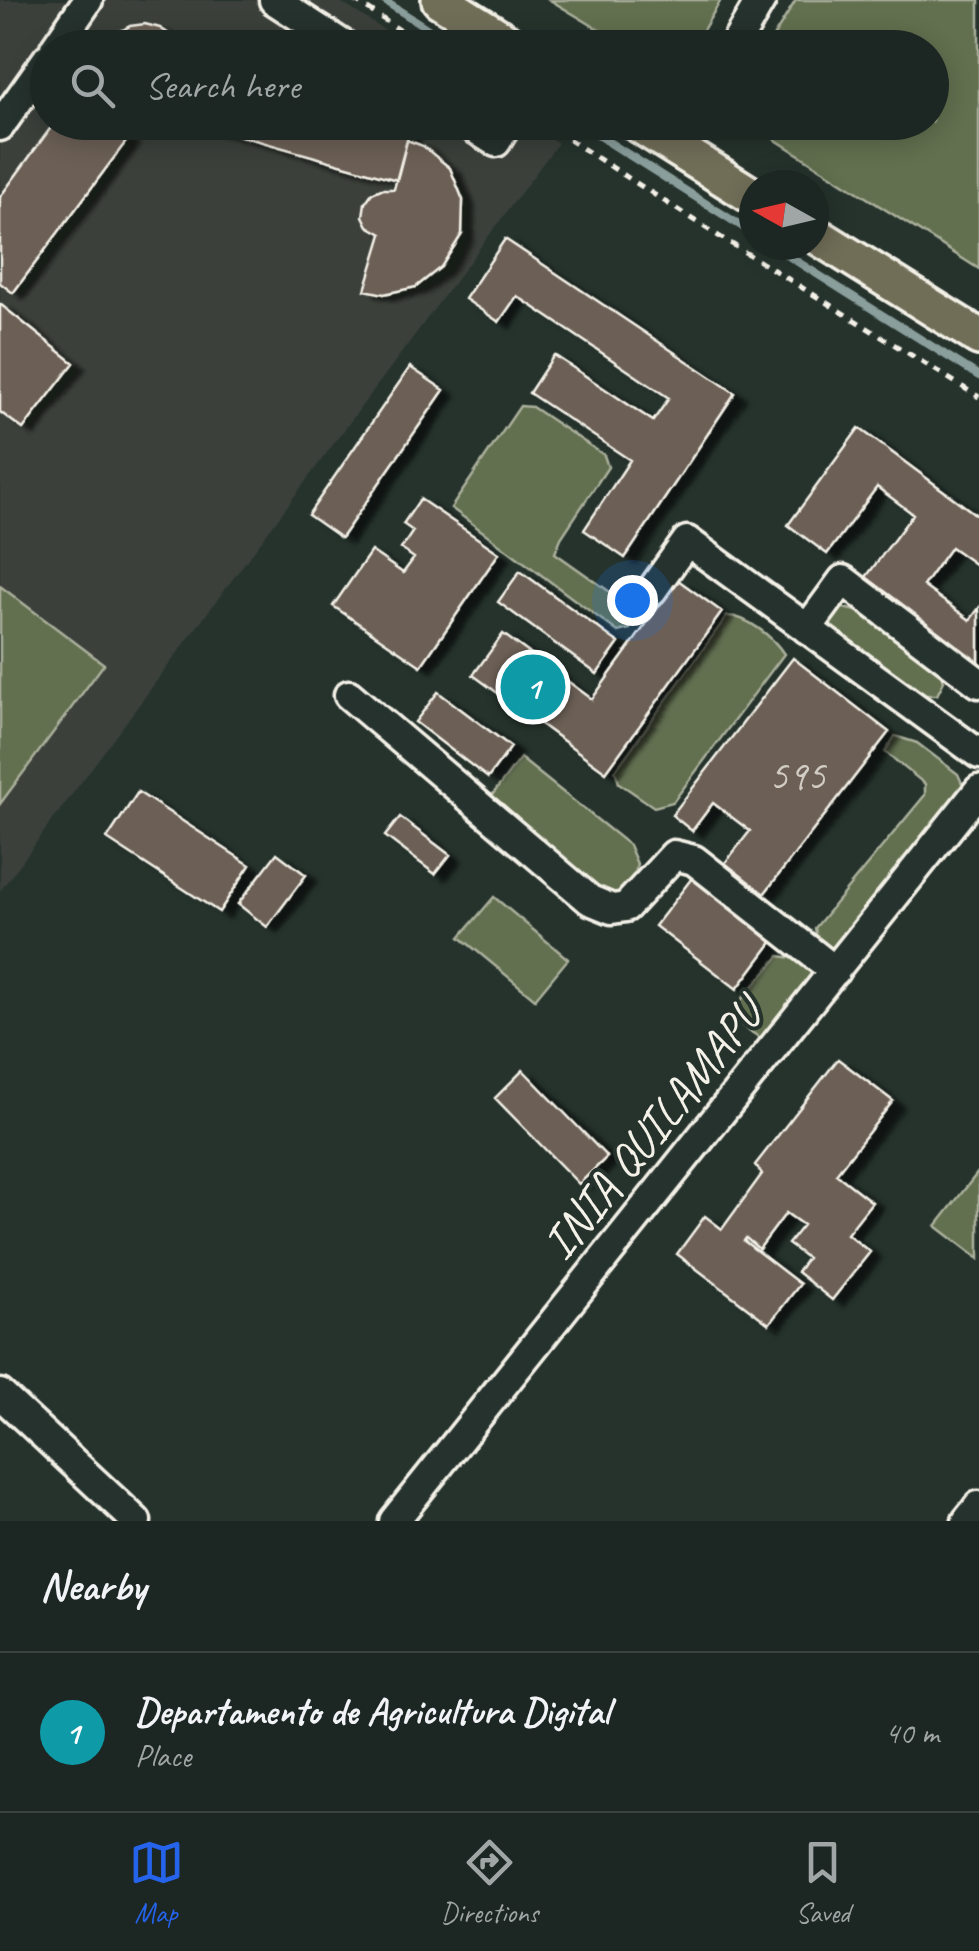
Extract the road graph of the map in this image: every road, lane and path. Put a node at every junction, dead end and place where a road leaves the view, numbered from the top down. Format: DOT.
graph roads {
  1 [pos="88,0"];
  2 [pos="274,0"];
  3 [pos="354,0"];
  4 [pos="440,0"];
  5 [pos="761,0"];
  6 [pos="67,30"];
  7 [pos="320,30"];
  8 [pos="400,30"];
  9 [pos="488,30"];
  10 [pos="743,30"];
  11 [pos="30,84"];
  12 [pos="0,126"];
  13 [pos="570,140"];
  14 [pos="688,140"];
  15 [pos="739,184"];
  16 [pos="829,243"];
  17 [pos="979,337"];
  18 [pos="979,398"];
  19 [pos="652,590"];
  20 [pos="807,629"];
  21 [pos="979,682"];
  22 [pos="349,696"];
  23 [pos="979,754"];
  24 [pos="979,790"];
  25 [pos="835,971"];
  26 [pos="0,1394"];
  27 [pos="979,1506"];
  28 [pos="135,1521"];
  29 [pos="394,1521"];
  30 [pos="967,1521"];
  1 -- 6 [label="street"];
  2 -- 7 [label="street"];
  3 -- 8 [label="path"];
  4 -- 9 [label="main road"];
  5 -- 10 [label="street"];
  11 -- 12 [label="street"];
  13 -- 18 [label="path"];
  14 -- 15 [label="main road"];
  16 -- 17 [label="main road"];
  19 -- 20 [label="street"];
  20 -- 21 [label="street"];
  20 -- 23 [label="street"];
  22 -- 25 [label="street"];
  24 -- 25 [label="street, INIA QUILAMAPU"];
  25 -- 29 [label="street, INIA QUILAMAPU"];
  26 -- 28 [label="street"];
  27 -- 30 [label="street"];
}
